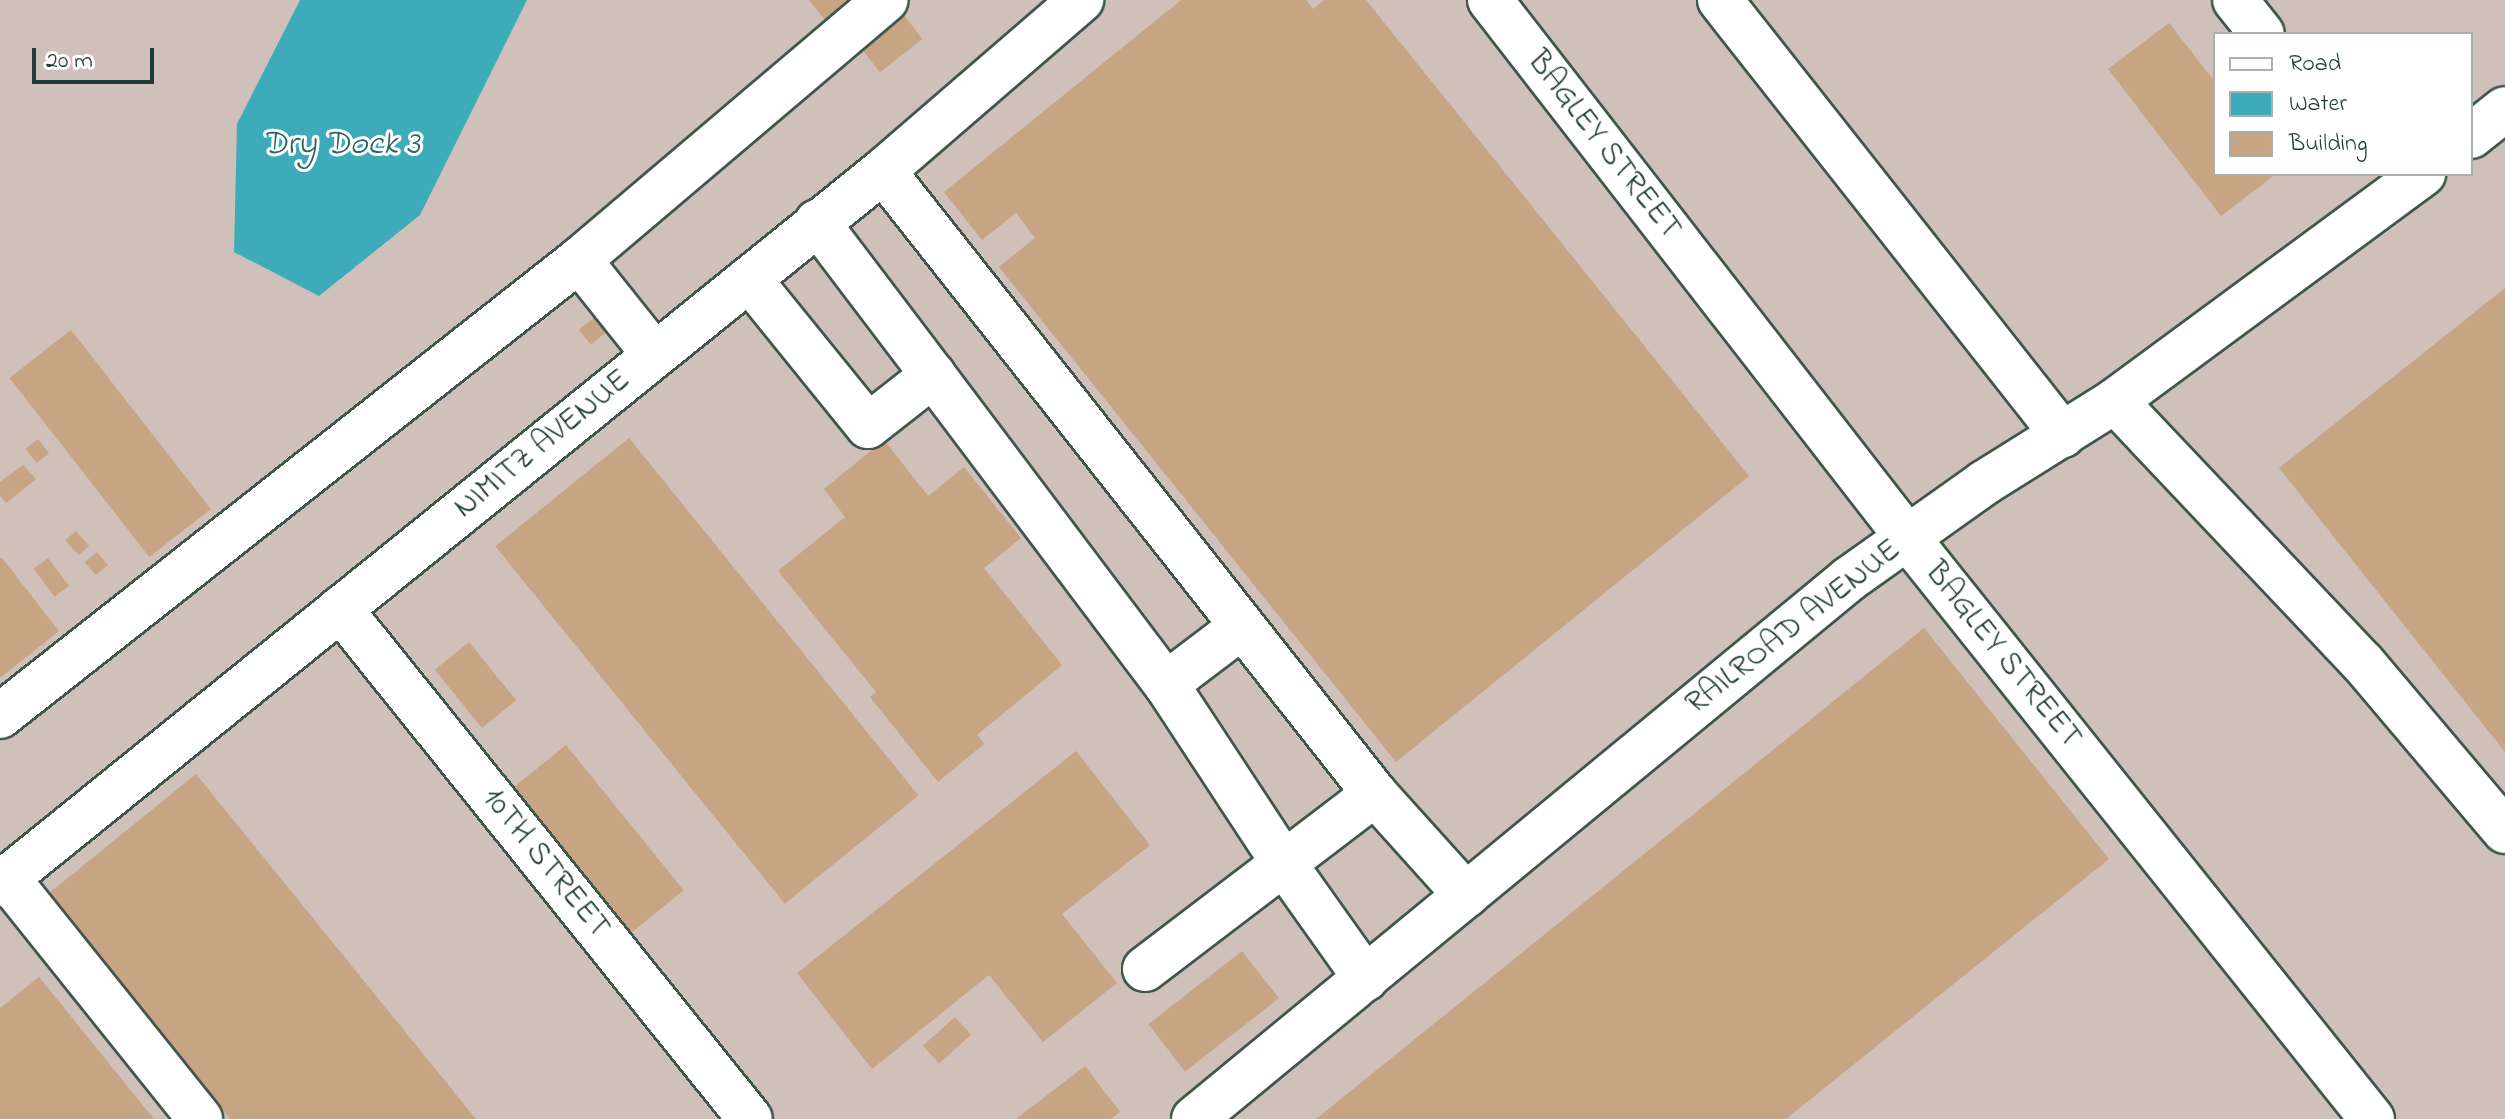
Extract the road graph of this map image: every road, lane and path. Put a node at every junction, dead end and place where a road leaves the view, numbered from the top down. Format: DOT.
graph roads {
  1 [pos="886,0"];
  2 [pos="1081,0"];
  3 [pos="1490,0"];
  4 [pos="1720,0"];
  5 [pos="2235,0"];
  6 [pos="2260,32"];
  7 [pos="2505,109"];
  8 [pos="2473,134"];
  9 [pos="883,171"];
  10 [pos="2397,182"];
  11 [pos="817,222"];
  12 [pos="579,260"];
  13 [pos="749,279"];
  14 [pos="654,354"];
  15 [pos="933,375"];
  16 [pos="2115,401"];
  17 [pos="2063,435"];
  18 [pos="1907,537"];
  19 [pos="340,609"];
  20 [pos="1241,627"];
  21 [pos="1166,684"];
  22 [pos="0,716"];
  23 [pos="1375,794"];
  24 [pos="2505,831"];
  25 [pos="1283,862"];
  26 [pos="3,881"];
  27 [pos="1466,895"];
  28 [pos="1145,969"];
  29 [pos="1366,979"];
  30 [pos="200,1119"];
  31 [pos="750,1119"];
  32 [pos="1194,1119"];
  33 [pos="2372,1119"];
  1 -- 12 [label="street"];
  2 -- 9 [label="street, NIMITZ AVENUE"];
  3 -- 18 [label="street, BAGLEY STREET"];
  4 -- 17 [label="street"];
  5 -- 6 [label="street"];
  7 -- 8 [label="street"];
  9 -- 11 [label="street, NIMITZ AVENUE"];
  9 -- 20 [label="street"];
  10 -- 16 [label="street, RAILROAD AVENUE"];
  11 -- 13 [label="street, NIMITZ AVENUE"];
  11 -- 15 [label="street"];
  12 -- 14 [label="street"];
  12 -- 22 [label="street"];
  13 -- 14 [label="street, NIMITZ AVENUE"];
  13 -- 15 [label="street"];
  14 -- 19 [label="street, NIMITZ AVENUE"];
  15 -- 21 [label="street"];
  16 -- 17 [label="street, RAILROAD AVENUE"];
  16 -- 24 [label="street"];
  17 -- 18 [label="street, RAILROAD AVENUE"];
  18 -- 27 [label="street, RAILROAD AVENUE"];
  18 -- 33 [label="street, BAGLEY STREET"];
  19 -- 26 [label="street, NIMITZ AVENUE"];
  19 -- 31 [label="street, 10TH STREET"];
  20 -- 21 [label="street"];
  20 -- 23 [label="street"];
  21 -- 25 [label="street"];
  23 -- 25 [label="street"];
  23 -- 27 [label="street"];
  25 -- 28 [label="street"];
  25 -- 29 [label="street"];
  26 -- 30 [label="street"];
  27 -- 29 [label="street, RAILROAD AVENUE"];
  29 -- 32 [label="street, RAILROAD AVENUE"];
}
